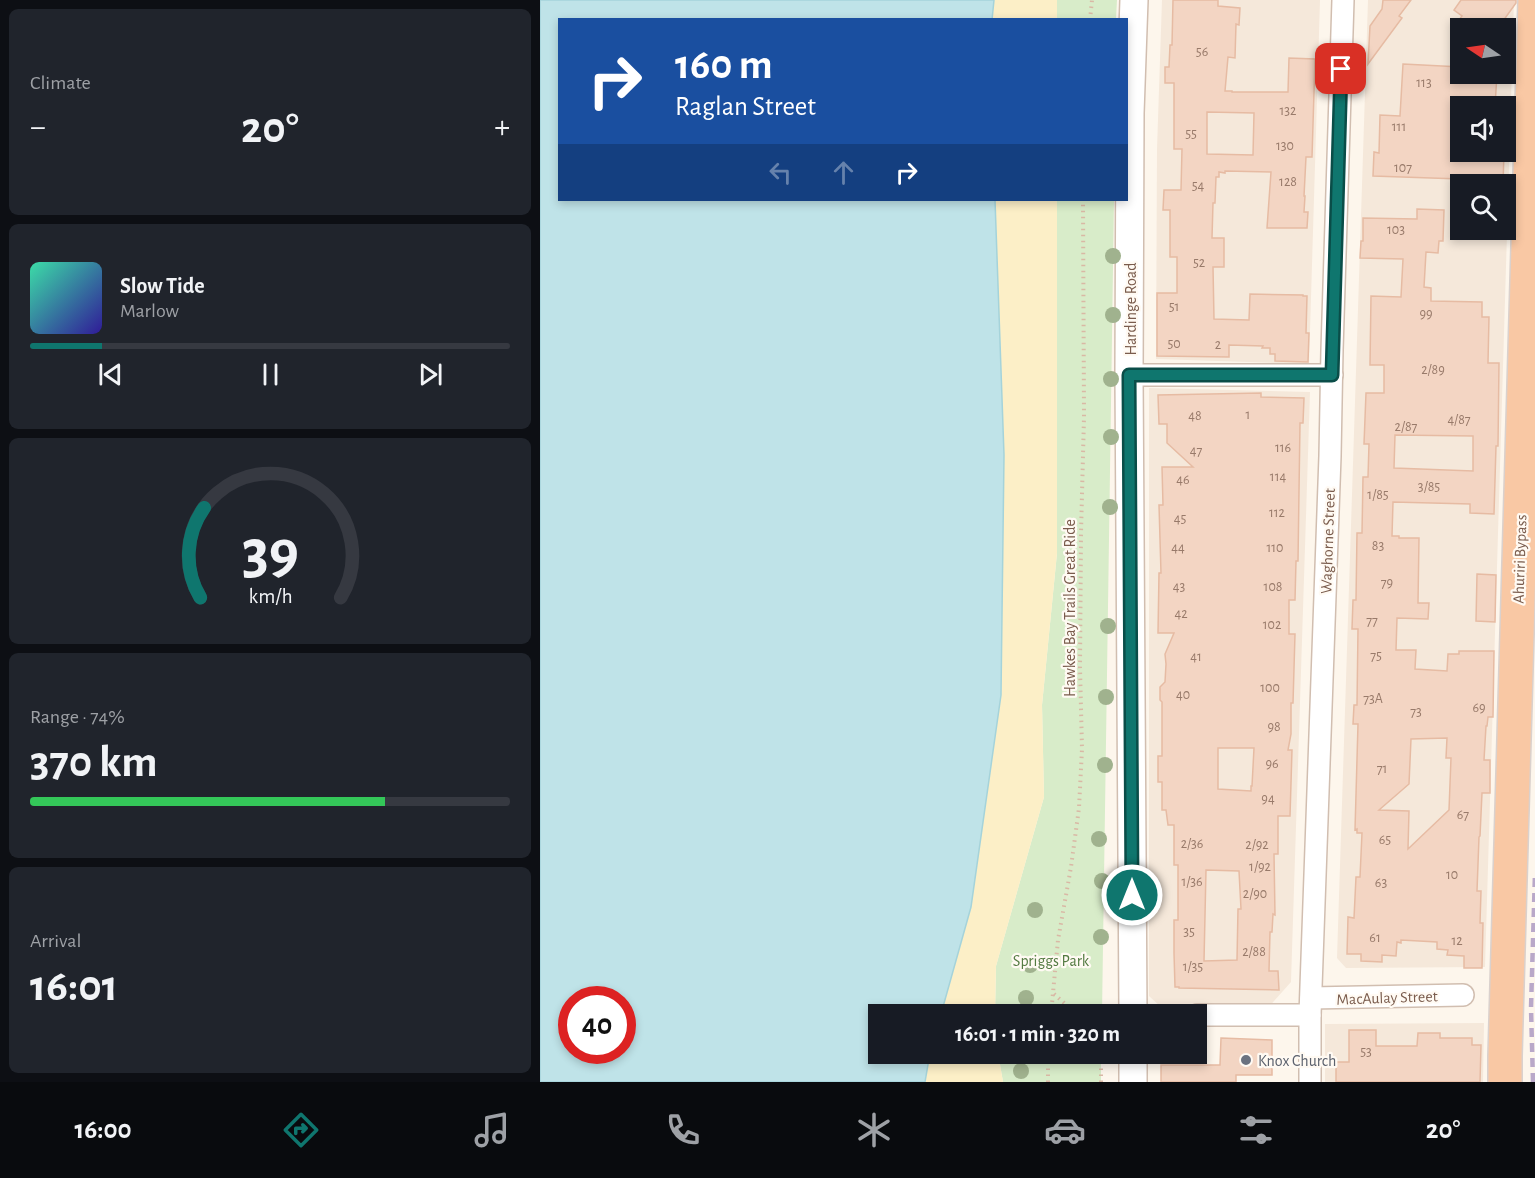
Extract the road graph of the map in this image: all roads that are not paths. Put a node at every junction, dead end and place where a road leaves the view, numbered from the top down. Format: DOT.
graph roads {
  1 [pos="1134,0"];
  2 [pos="1343,0"];
  3 [pos="1535,0"];
  4 [pos="1129,375"];
  5 [pos="1332,375"];
  6 [pos="1463,995"];
  7 [pos="1133,1004"];
  8 [pos="1311,1007"];
  9 [pos="1207,1014"];
  10 [pos="1133,1064"];
  11 [pos="1132,1082"];
  12 [pos="1310,1082"];
  13 [pos="1505,1082"];
  1 -- 4 [label="street, Hardinge Road"];
  2 -- 5 [label="street, Waghorne Street"];
  3 -- 13 [label="highway, Ahuriri Bypass"];
  4 -- 5 [label="street"];
  4 -- 7 [label="street, Hardinge Road"];
  5 -- 8 [label="street, Waghorne Street"];
  6 -- 8 [label="street, MacAulay Street"];
  8 -- 9 [label="street, MacAulay Street"];
  8 -- 12 [label="street, Waghorne Street"];
  10 -- 11 [label="street"];
}
